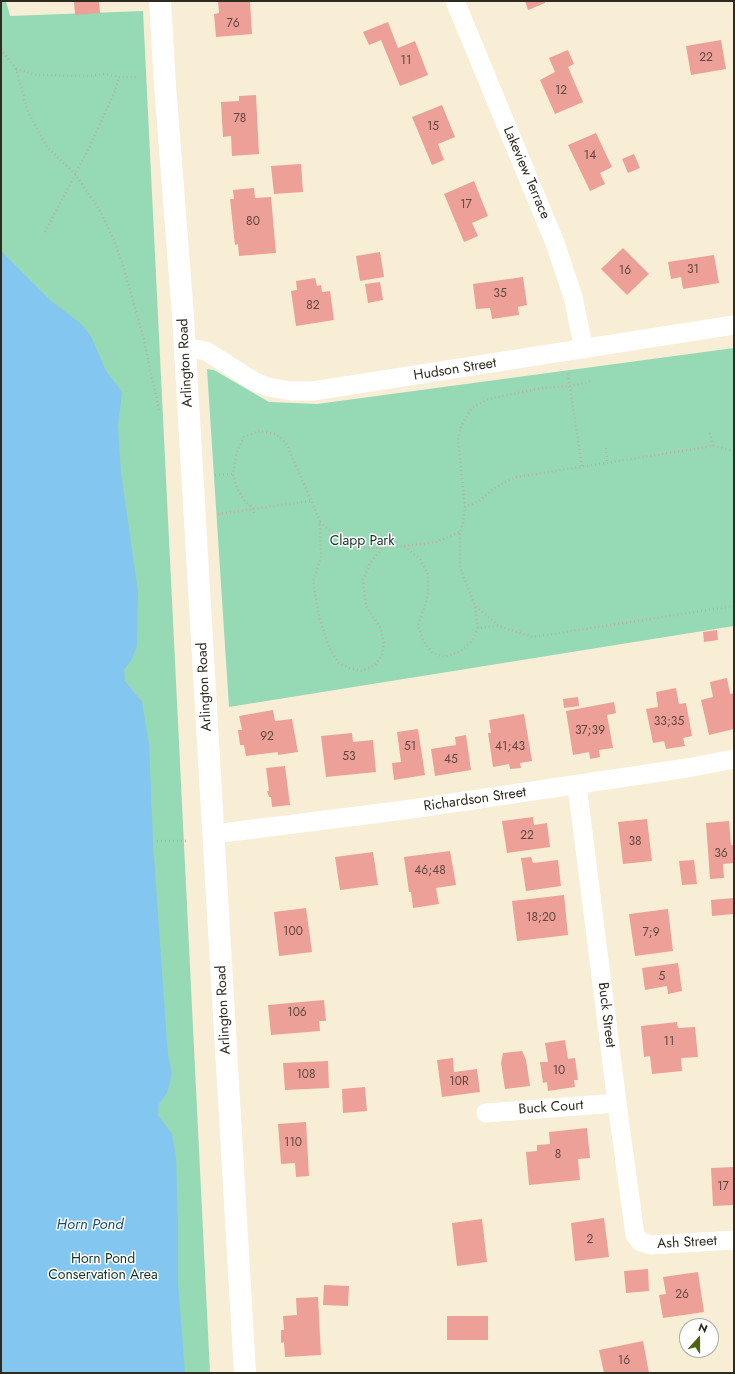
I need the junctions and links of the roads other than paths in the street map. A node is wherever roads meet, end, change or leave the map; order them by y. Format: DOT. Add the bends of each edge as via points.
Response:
graph roads {
  1 [pos="160,1"];
  2 [pos="455,1"];
  3 [pos="734,325"];
  4 [pos="185,347"];
  5 [pos="584,349"];
  6 [pos="734,760"];
  7 [pos="577,785"];
  8 [pos="214,834"];
  9 [pos="617,1103"];
  10 [pos="486,1113"];
  11 [pos="734,1240"];
  12 [pos="641,1242"];
  13 [pos="245,1373"];
  1 -- 4 [label="street, Arlington Road"];
  2 -- 5 [label="street, Lakeview Terrace" via="555,243 573,297"];
  3 -- 5 [label="street, Hudson Street"];
  4 -- 5 [label="street, Hudson Street" via="206,351 248,378 268,387 313,392"];
  4 -- 8 [label="street, Arlington Road"];
  6 -- 7 [label="street, Richardson Street"];
  7 -- 8 [label="street, Richardson Street"];
  7 -- 9 [label="street, Buck Street"];
  8 -- 13 [label="street, Arlington Road"];
  9 -- 10 [label="street, Buck Court"];
  9 -- 12 [label="street, Buck Street" via="634,1231"];
  11 -- 12 [label="street, Ash Street" via="654,1245"];
}
